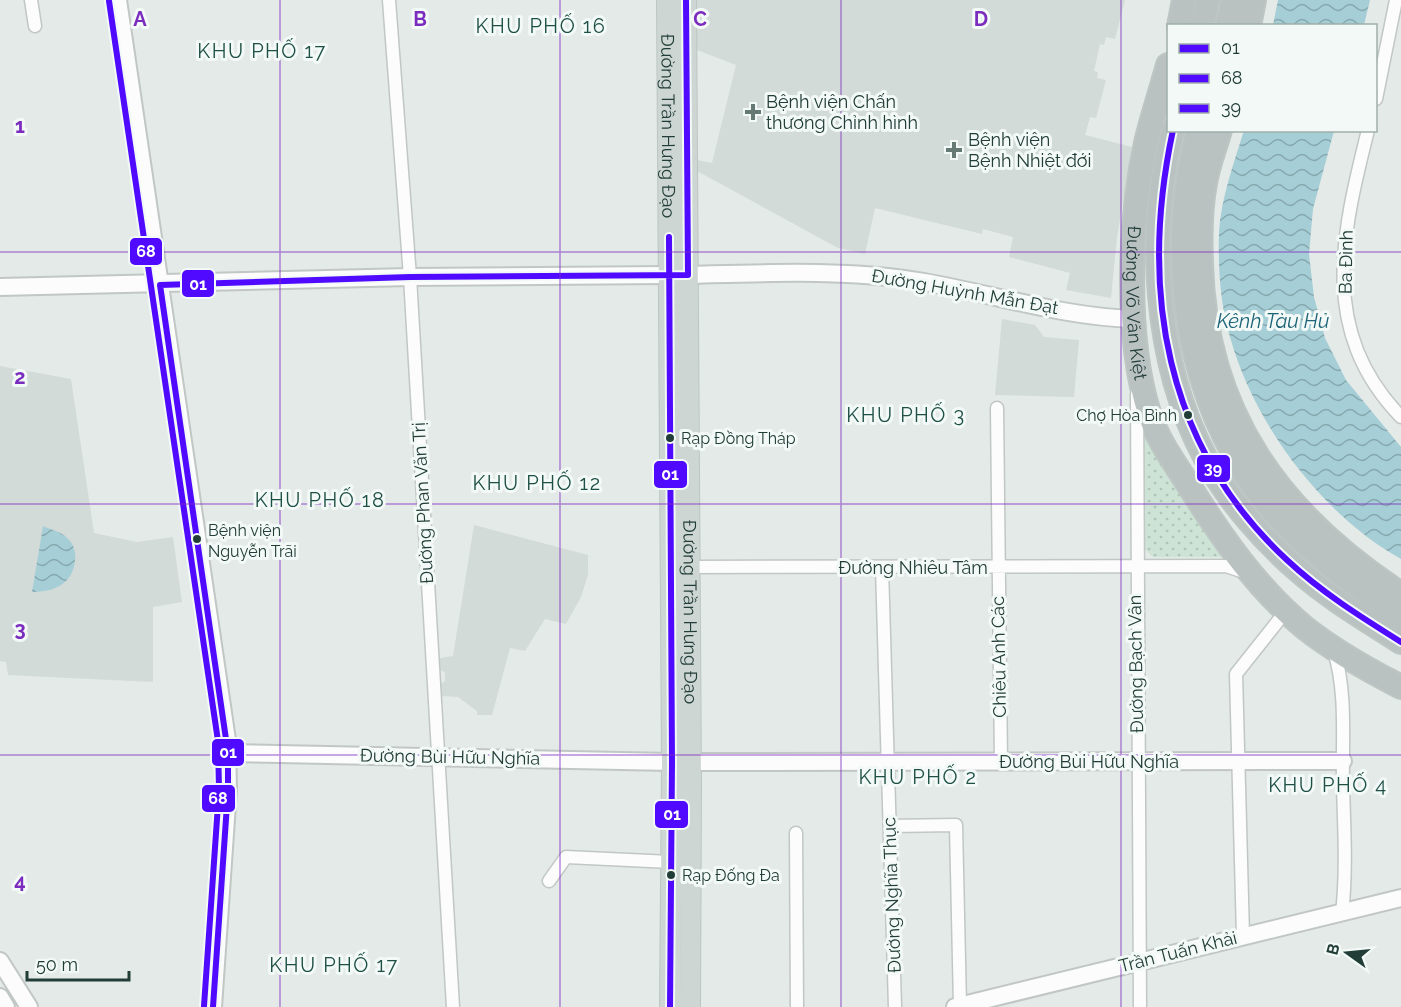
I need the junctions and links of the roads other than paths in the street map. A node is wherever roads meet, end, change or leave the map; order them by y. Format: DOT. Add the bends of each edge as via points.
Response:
graph roads {
  1 [pos="31,0"];
  2 [pos="118,0"];
  3 [pos="389,0"];
  4 [pos="667,0"];
  5 [pos="686,0"];
  6 [pos="1184,0"];
  7 [pos="1208,0"];
  8 [pos="1233,0"];
  9 [pos="1254,0"];
  10 [pos="1396,0"];
  11 [pos="1179,24"];
  12 [pos="1202,24"];
  13 [pos="1227,24"];
  14 [pos="1249,24"];
  15 [pos="35,26"];
  16 [pos="677,64"];
  17 [pos="1167,68"];
  18 [pos="1377,94"];
  19 [pos="1173,132"];
  20 [pos="1198,132"];
  21 [pos="1219,132"];
  22 [pos="1367,132"];
  23 [pos="678,275"];
  24 [pos="410,277"];
  25 [pos="159,285"];
  26 [pos="0,286"];
  27 [pos="1195,315"];
  28 [pos="1134,319"];
  29 [pos="1163,320"];
  30 [pos="1137,357"];
  31 [pos="997,408"];
  32 [pos="1401,417"];
  33 [pos="1136,566"];
  34 [pos="680,567"];
  35 [pos="882,568"];
  36 [pos="997,568"];
  37 [pos="1256,578"];
  38 [pos="1401,594"];
  39 [pos="1286,611"];
  40 [pos="1401,617"];
  41 [pos="1401,642"];
  42 [pos="1349,667"];
  43 [pos="1401,687"];
  44 [pos="228,753"];
  45 [pos="437,757"];
  46 [pos="1343,761"];
  47 [pos="682,762"];
  48 [pos="888,762"];
  49 [pos="1001,762"];
  50 [pos="1137,762"];
  51 [pos="1239,762"];
  52 [pos="890,826"];
  53 [pos="796,833"];
  54 [pos="671,862"];
  55 [pos="549,881"];
  56 [pos="1401,898"];
  57 [pos="1341,913"];
  58 [pos="1243,936"];
  59 [pos="0,961"];
  60 [pos="1139,962"];
  61 [pos="0,997"];
  62 [pos="957,1006"];
  63 [pos="6,1007"];
  64 [pos="29,1007"];
  65 [pos="213,1007"];
  66 [pos="453,1007"];
  67 [pos="670,1007"];
  68 [pos="690,1007"];
  69 [pos="797,1007"];
  70 [pos="895,1007"];
  71 [pos="1140,1007"];
  1 -- 15 [label="street"];
  2 -- 25 [label="street"];
  3 -- 24 [label="street, Đường Phan Văn Trị"];
  4 -- 16 [label="main road, Đường Trần Hưng Đạo"];
  5 -- 16 [label="main road, Đường Trần Hưng Đạo"];
  6 -- 11 [label="highway"];
  7 -- 12 [label="highway"];
  8 -- 13 [label="highway"];
  9 -- 14 [label="highway"];
  10 -- 18 [label="street"];
  16 -- 23 [label="main road, Đường Trần Hưng Đạo"];
  17 -- 28 [label="highway, Đường Võ Văn Kiệt" via="1140,173"];
  19 -- 29 [label="highway, Đường Võ Văn Kiệt" via="1157,225"];
  20 -- 27 [label="highway" via="1184,222"];
  21 -- 27 [label="highway" via="1204,183"];
  22 -- 32 [label="street, Ba Đình" via="1347,213 1342,291 1357,354"];
  23 -- 24 [label="street, Đường Huỳnh Mẫn Đạt"];
  23 -- 28 [label="street, Đường Huỳnh Mẫn Đạt" via="859,274 922,282 1101,317"];
  23 -- 34 [label="main road, Đường Trần Hưng Đạo"];
  24 -- 25 [label="street, Đường Huỳnh Mẫn Đạt"];
  24 -- 45 [label="street, Đường Phan Văn Trị"];
  25 -- 26 [label="street, Đường Huỳnh Mẫn Đạt"];
  25 -- 44 [label="street"];
  27 -- 29 [label="highway"];
  27 -- 38 [label="highway" via="1235,418 1264,467 1322,534"];
  27 -- 40 [label="highway" via="1194,352 1214,414 1248,478 1342,577"];
  28 -- 29 [label="highway"];
  28 -- 30 [label="highway, Đường Võ Văn Kiệt"];
  29 -- 41 [label="highway, Đường Võ Văn Kiệt" via="1185,412 1216,476 1256,527 1299,572"];
  30 -- 33 [label="street, Đường Bạch Vân"];
  30 -- 37 [label="highway, Đường Võ Văn Kiệt" via="1149,414 1164,447 1203,510"];
  31 -- 36 [label="street, Chiêu Anh Các"];
  33 -- 36 [label="street, Đường Nhiêu Tâm"];
  33 -- 37 [label="street, Đường Nhiêu Tâm" via="1226,567"];
  33 -- 50 [label="street, Đường Bạch Vân"];
  34 -- 35 [label="street, Đường Nhiêu Tâm"];
  34 -- 47 [label="main road, Đường Trần Hưng Đạo"];
  35 -- 36 [label="street, Đường Nhiêu Tâm"];
  35 -- 48 [label="street, Đường Nghĩa Thục"];
  36 -- 49 [label="street, Chiêu Anh Các"];
  37 -- 39 [label="highway, Đường Võ Văn Kiệt"];
  39 -- 42 [label="highway, Đường Võ Văn Kiệt" via="1333,648"];
  39 -- 51 [label="street" via="1236,674"];
  42 -- 43 [label="highway, Đường Võ Văn Kiệt"];
  42 -- 46 [label="street"];
  44 -- 45 [label="street, Đường Bùi Hữu Nghĩa"];
  44 -- 65 [label="street"];
  45 -- 47 [label="street, Đường Bùi Hữu Nghĩa"];
  45 -- 66 [label="street, Đường Phan Văn Trị"];
  46 -- 51 [label="street, Đường Bùi Hữu Nghĩa"];
  46 -- 57 [label="street" via="1345,851"];
  47 -- 48 [label="street, Đường Bùi Hữu Nghĩa"];
  47 -- 54 [label="main road, Đường Trần Hưng Đạo"];
  47 -- 68 [label="main road, Đường Trần Hưng Đạo"];
  48 -- 49 [label="street, Đường Bùi Hữu Nghĩa"];
  48 -- 52 [label="street, Đường Nghĩa Thục"];
  49 -- 50 [label="street, Đường Bùi Hữu Nghĩa"];
  50 -- 51 [label="street, Đường Bùi Hữu Nghĩa"];
  50 -- 60 [label="street, Đường Bạch Vân"];
  51 -- 58 [label="street"];
  52 -- 62 [label="street" via="956,825"];
  52 -- 70 [label="street, Đường Nghĩa Thục"];
  53 -- 69 [label="street"];
  54 -- 55 [label="street" via="566,857"];
  54 -- 67 [label="main road, Đường Trần Hưng Đạo"];
  56 -- 57 [label="street, Trần Tuấn Khải"];
  57 -- 58 [label="street, Trần Tuấn Khải"];
  58 -- 60 [label="street, Trần Tuấn Khải"];
  59 -- 64 [label="street"];
  60 -- 62 [label="street, Trần Tuấn Khải"];
  60 -- 71 [label="street, Đường Bạch Vân"];
  61 -- 63 [label="street"];
}
